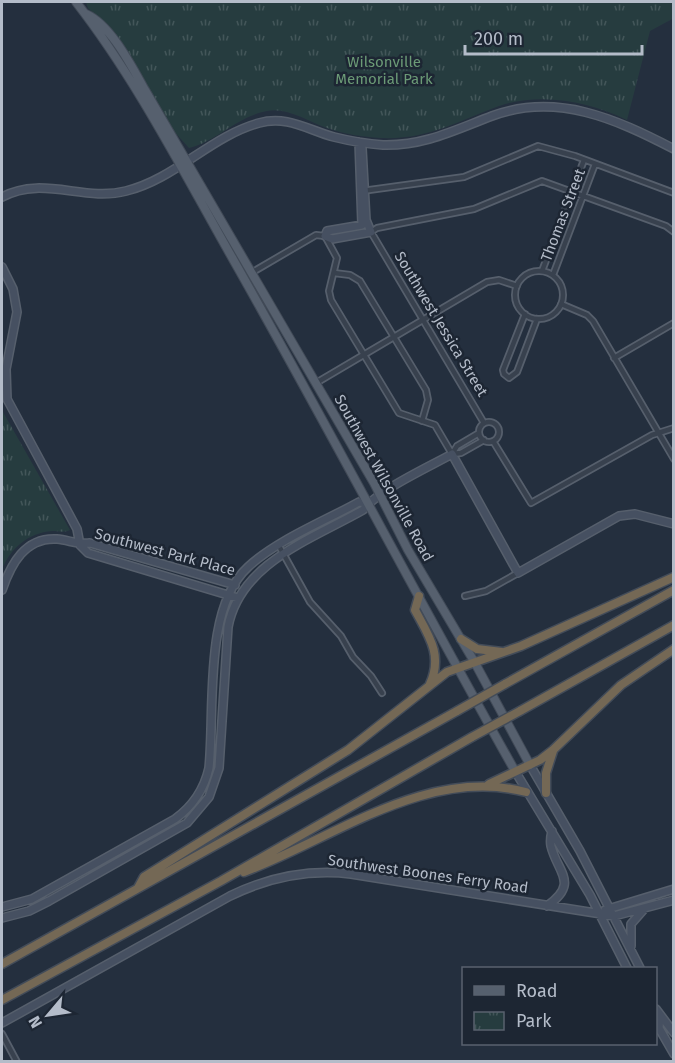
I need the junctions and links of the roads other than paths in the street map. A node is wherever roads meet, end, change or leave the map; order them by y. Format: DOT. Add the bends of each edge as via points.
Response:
graph roads {
  1 [pos="78,2"];
  2 [pos="359,142"];
  3 [pos="674,149"];
  4 [pos="584,160"];
  5 [pos="183,163"];
  6 [pos="595,164"];
  7 [pos="362,191"];
  8 [pos="572,191"];
  9 [pos="674,193"];
  10 [pos="583,195"];
  11 [pos="2,197"];
  12 [pos="370,230"];
  13 [pos="674,232"];
  14 [pos="325,236"];
  15 [pos="2,267"];
  16 [pos="542,271"];
  17 [pos="252,273"];
  18 [pos="334,273"];
  19 [pos="553,275"];
  20 [pos="243,278"];
  21 [pos="517,286"];
  22 [pos="561,304"];
  23 [pos="525,314"];
  24 [pos="423,319"];
  25 [pos="537,319"];
  26 [pos="674,323"];
  27 [pos="393,337"];
  28 [pos="364,354"];
  29 [pos="614,358"];
  30 [pos="316,383"];
  31 [pos="422,421"];
  32 [pos="484,423"];
  33 [pos="674,428"];
  34 [pos="479,433"];
  35 [pos="659,434"];
  36 [pos="484,440"];
  37 [pos="493,441"];
  38 [pos="452,454"];
  39 [pos="674,459"];
  40 [pos="380,496"];
  41 [pos="368,503"];
  42 [pos="674,524"];
  43 [pos="80,545"];
  44 [pos="279,546"];
  45 [pos="284,555"];
  46 [pos="518,573"];
  47 [pos="674,577"];
  48 [pos="233,585"];
  49 [pos="243,588"];
  50 [pos="2,590"];
  51 [pos="674,590"];
  52 [pos="228,594"];
  53 [pos="419,596"];
  54 [pos="465,596"];
  55 [pos="237,598"];
  56 [pos="674,625"];
  57 [pos="460,639"];
  58 [pos="674,649"];
  59 [pos="506,652"];
  60 [pos="475,663"];
  61 [pos="457,669"];
  62 [pos="429,687"];
  63 [pos="382,693"];
  64 [pos="553,750"];
  65 [pos="530,765"];
  66 [pos="515,771"];
  67 [pos="488,784"];
  68 [pos="526,792"];
  69 [pos="546,793"];
  70 [pos="552,831"];
  71 [pos="221,881"];
  72 [pos="138,888"];
  73 [pos="674,889"];
  74 [pos="674,900"];
  75 [pos="547,906"];
  76 [pos="2,907"];
  77 [pos="609,907"];
  78 [pos="645,908"];
  79 [pos="598,914"];
  80 [pos="614,916"];
  81 [pos="2,918"];
  82 [pos="631,951"];
  83 [pos="2,964"];
  84 [pos="626,967"];
  85 [pos="631,967"];
  86 [pos="639,967"];
  87 [pos="2,1000"];
  88 [pos="657,1011"];
  89 [pos="660,1017"];
  90 [pos="2,1023"];
  91 [pos="674,1033"];
  92 [pos="2,1034"];
  93 [pos="674,1054"];
  94 [pos="17,1062"];
  1 -- 5 [label="main road, Southwest Wilsonville Road" via="88,22 126,70"];
  2 -- 3 [label="street" via="419,142 452,134 503,112 552,106 606,117"];
  2 -- 5 [label="street" via="292,122 267,121 243,129"];
  2 -- 7 [label="street, Southwest Jessica Street"];
  4 -- 6 [label="street"];
  4 -- 7 [label="street" via="538,146 461,178"];
  4 -- 8 [label="street, Thomas Street"];
  5 -- 11 [label="street" via="149,183 120,192 85,194 36,186"];
  5 -- 17 [label="main road, Southwest Wilsonville Road"];
  5 -- 20 [label="main road, Southwest Wilsonville Road"];
  6 -- 9 [label="street"];
  6 -- 10 [label="street, Thomas Street"];
  7 -- 12 [label="street, Southwest Jessica Street"];
  8 -- 10 [label="street"];
  8 -- 12 [label="street" via="539,181 474,209"];
  8 -- 16 [label="street, Thomas Street"];
  10 -- 13 [label="street"];
  10 -- 19 [label="street, Thomas Street"];
  12 -- 14 [label="street" via="332,239"];
  12 -- 24 [label="street, Southwest Jessica Street"];
  14 -- 17 [label="street" via="316,235"];
  14 -- 18 [label="street" via="335,252"];
  15 -- 43 [label="street" via="18,312 6,369 7,399 77,529"];
  16 -- 19 [label="street"];
  16 -- 21 [label="street" via="526,275"];
  17 -- 20 [label="street"];
  17 -- 30 [label="main road, Southwest Wilsonville Road"];
  18 -- 27 [label="street" via="357,278"];
  18 -- 28 [label="street" via="329,296"];
  19 -- 22 [label="street" via="562,289"];
  20 -- 41 [label="main road, Southwest Wilsonville Road"];
  21 -- 23 [label="street" via="517,304"];
  21 -- 24 [label="street" via="499,280 487,282"];
  22 -- 25 [label="street" via="552,315"];
  22 -- 29 [label="street" via="593,321"];
  23 -- 25 [label="street"];
  23 -- 25 [label="street" via="503,370 509,378 517,372"];
  24 -- 27 [label="street"];
  24 -- 32 [label="street, Southwest Jessica Street"];
  26 -- 29 [label="street"];
  27 -- 28 [label="street"];
  27 -- 31 [label="street" via="427,395"];
  28 -- 30 [label="street"];
  28 -- 31 [label="street" via="399,413"];
  29 -- 35 [label="street"];
  30 -- 40 [label="main road, Southwest Wilsonville Road"];
  31 -- 38 [label="street" via="435,425"];
  32 -- 34 [label="street"];
  32 -- 37 [label="street, Southwest Jessica Street" via="498,428"];
  33 -- 35 [label="street"];
  34 -- 36 [label="street"];
  34 -- 38 [label="street" via="457,446"];
  35 -- 37 [label="street, Southwest Jessica Street" via="531,503"];
  35 -- 39 [label="street"];
  36 -- 37 [label="street"];
  36 -- 38 [label="street"];
  38 -- 40 [label="street"];
  38 -- 46 [label="street"];
  40 -- 41 [label="street"];
  40 -- 57 [label="main road, Southwest Wilsonville Road"];
  41 -- 44 [label="street" via="359,502"];
  41 -- 45 [label="street" via="363,510"];
  41 -- 53 [label="main road, Southwest Wilsonville Road"];
  42 -- 46 [label="street" via="635,514 619,516"];
  43 -- 48 [label="street, Southwest Park Place" via="90,543"];
  43 -- 50 [label="street, Southwest Park Place" via="57,539 33,544 15,560"];
  43 -- 52 [label="street, Southwest Park Place" via="88,553"];
  44 -- 45 [label="street"];
  44 -- 48 [label="street" via="248,567"];
  45 -- 49 [label="street" via="263,568"];
  45 -- 63 [label="street" via="310,602 341,636"];
  46 -- 54 [label="street" via="486,591"];
  47 -- 59 [label="highway"];
  48 -- 49 [label="street, Southwest Park Place"];
  48 -- 52 [label="street"];
  49 -- 55 [label="street"];
  51 -- 72 [label="highway, bridge"];
  52 -- 55 [label="street, Southwest Park Place"];
  52 -- 76 [label="street" via="217,631 209,768 196,798 181,814 150,834 32,899"];
  53 -- 61 [label="main road, Southwest Wilsonville Road"];
  53 -- 62 [label="highway" via="415,610 437,655"];
  55 -- 81 [label="street" via="228,627 219,768 213,790 201,809 175,831 49,901"];
  56 -- 71 [label="highway, bridge"];
  57 -- 59 [label="highway" via="478,649"];
  57 -- 60 [label="main road, Southwest Wilsonville Road"];
  58 -- 64 [label="highway" via="626,681"];
  59 -- 60 [label="highway"];
  60 -- 61 [label="highway"];
  60 -- 65 [label="main road, Southwest Wilsonville Road"];
  61 -- 62 [label="highway"];
  61 -- 66 [label="main road, Southwest Wilsonville Road"];
  62 -- 72 [label="highway" via="348,750 144,877"];
  64 -- 65 [label="highway"];
  64 -- 69 [label="highway" via="546,773"];
  65 -- 66 [label="highway"];
  65 -- 69 [label="street, Southwest Wilsonville Road"];
  66 -- 67 [label="highway"];
  66 -- 68 [label="street, Southwest Wilsonville Road"];
  67 -- 68 [label="highway"];
  67 -- 71 [label="highway" via="384,809"];
  68 -- 70 [label="street, Southwest Wilsonville Road"];
  69 -- 77 [label="street, Southwest Wilsonville Road"];
  70 -- 75 [label="street" via="551,846 565,878 562,889"];
  70 -- 79 [label="street, Southwest Wilsonville Road"];
  71 -- 87 [label="highway"];
  72 -- 83 [label="highway"];
  73 -- 77 [label="street"];
  74 -- 78 [label="street, Southwest Boones Ferry Road"];
  75 -- 79 [label="street, Southwest Boones Ferry Road"];
  75 -- 90 [label="street, Southwest Boones Ferry Road" via="345,873 278,878 230,896"];
  77 -- 79 [label="street"];
  77 -- 80 [label="street, Southwest Wilsonville Road"];
  78 -- 80 [label="street, Southwest Boones Ferry Road"];
  78 -- 82 [label="street" via="631,924"];
  79 -- 80 [label="street, Southwest Boones Ferry Road"];
  79 -- 84 [label="street, Southwest Wilsonville Road"];
  79 -- 85 [label="street"];
  80 -- 82 [label="street, Southwest Wilsonville Road"];
  82 -- 86 [label="street, Southwest Wilsonville Road"];
  88 -- 89 [label="street"];
  89 -- 91 [label="street"];
  89 -- 93 [label="street" via="659,1029"];
  92 -- 94 [label="street"];
}
